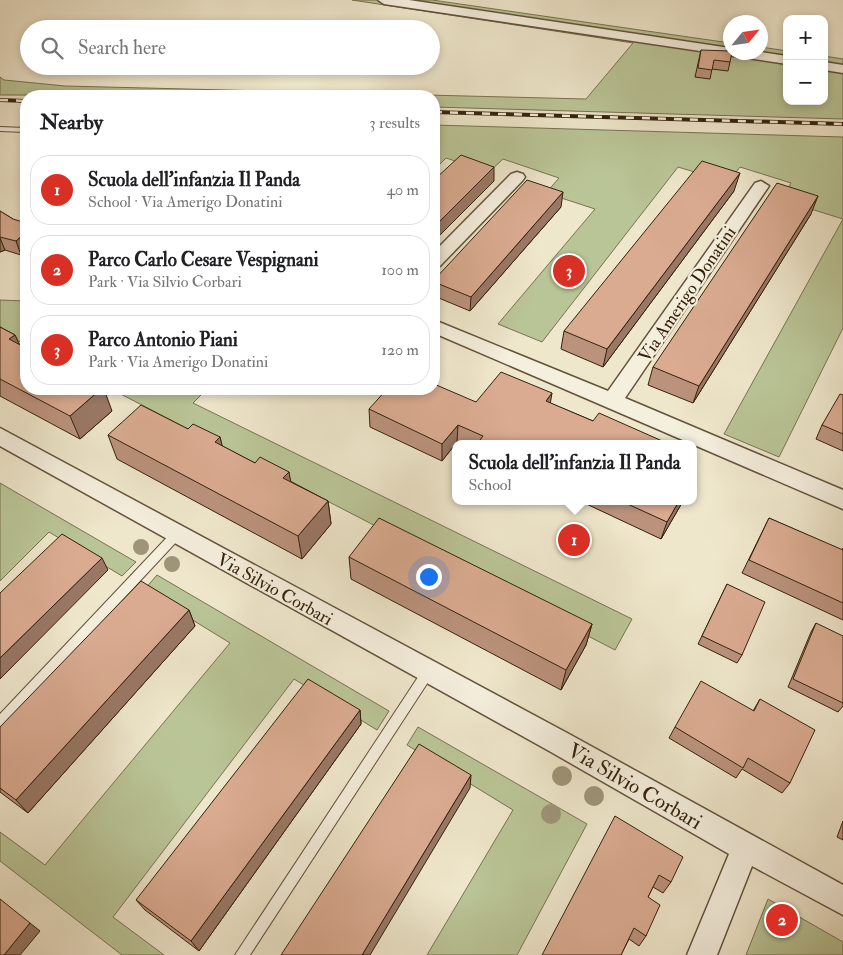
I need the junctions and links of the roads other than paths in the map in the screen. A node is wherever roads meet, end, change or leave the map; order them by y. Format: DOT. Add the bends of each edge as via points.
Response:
graph roads {
  1 [pos="384,0"];
  2 [pos="723,51"];
  3 [pos="768,57"];
  4 [pos="783,59"];
  5 [pos="828,67"];
  6 [pos="843,69"];
  7 [pos="0,130"];
  8 [pos="20,130"];
  9 [pos="518,177"];
  10 [pos="761,186"];
  11 [pos="440,256"];
  12 [pos="440,329"];
  13 [pos="612,401"];
  14 [pos="0,436"];
  15 [pos="843,500"];
  16 [pos="176,535"];
  17 [pos="428,672"];
  18 [pos="0,723"];
  19 [pos="745,848"];
  20 [pos="843,901"];
  21 [pos="242,955"];
  22 [pos="702,955"];
  1 -- 2 [label="street"];
  3 -- 4 [label="street"];
  5 -- 6 [label="street"];
  7 -- 8 [label="lane"];
  9 -- 11 [label="street"];
  10 -- 13 [label="street, Via Amerigo Donatini"];
  12 -- 13 [label="street"];
  13 -- 15 [label="street"];
  14 -- 16 [label="street, Via Silvio Corbari"];
  16 -- 17 [label="street, Via Silvio Corbari"];
  16 -- 18 [label="lane"];
  17 -- 19 [label="street, Via Silvio Corbari"];
  17 -- 21 [label="lane"];
  19 -- 20 [label="street, Via Silvio Corbari"];
  19 -- 22 [label="street"];
}
